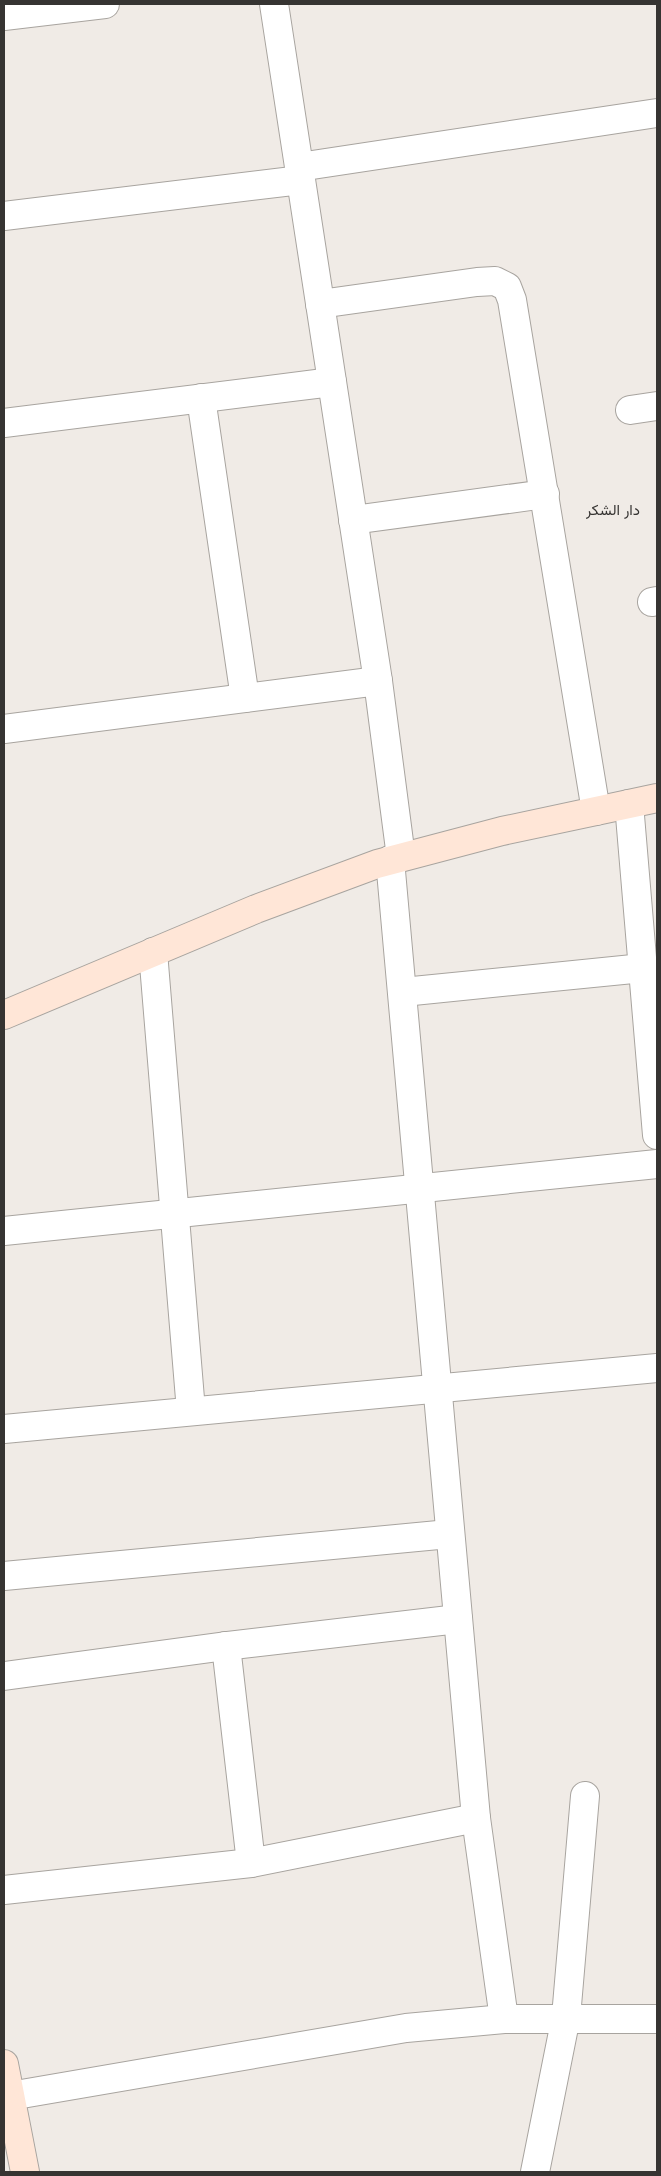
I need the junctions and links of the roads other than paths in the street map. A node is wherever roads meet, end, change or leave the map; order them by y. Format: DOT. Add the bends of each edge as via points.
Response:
graph roads {
  1 [pos="105,4"];
  2 [pos="274,4"];
  3 [pos="4,16"];
  4 [pos="657,112"];
  5 [pos="300,173"];
  6 [pos="4,216"];
  7 [pos="320,304"];
  8 [pos="332,382"];
  9 [pos="201,398"];
  10 [pos="657,406"];
  11 [pos="630,410"];
  12 [pos="4,423"];
  13 [pos="545,494"];
  14 [pos="353,520"];
  15 [pos="378,681"];
  16 [pos="245,698"];
  17 [pos="4,729"];
  18 [pos="657,798"];
  19 [pos="629,804"];
  20 [pos="596,811"];
  21 [pos="396,859"];
  22 [pos="153,952"];
  23 [pos="643,968"];
  24 [pos="403,992"];
  25 [pos="4,1015"];
  26 [pos="657,1135"];
  27 [pos="657,1164"];
  28 [pos="420,1189"];
  29 [pos="174,1214"];
  30 [pos="4,1231"];
  31 [pos="657,1368"];
  32 [pos="439,1388"];
  33 [pos="191,1411"];
  34 [pos="4,1428"];
  35 [pos="449,1534"];
  36 [pos="4,1576"];
  37 [pos="458,1619"];
  38 [pos="226,1646"];
  39 [pos="4,1676"];
  40 [pos="586,1796"];
  41 [pos="476,1818"];
  42 [pos="251,1863"];
  43 [pos="4,1890"];
  44 [pos="566,2018"];
  45 [pos="504,2019"];
  46 [pos="657,2019"];
  47 [pos="4,2064"];
  48 [pos="10,2096"];
  49 [pos="25,2172"];
  50 [pos="535,2172"];
  1 -- 3 [label="street"];
  2 -- 5 [label="street"];
  4 -- 5 [label="street"];
  5 -- 6 [label="street"];
  5 -- 7 [label="street"];
  7 -- 8 [label="street"];
  7 -- 13 [label="street" via="477,282 494,281 507,287 512,300"];
  8 -- 9 [label="street"];
  8 -- 14 [label="street"];
  9 -- 12 [label="street"];
  9 -- 16 [label="street"];
  10 -- 11 [label="street"];
  13 -- 14 [label="street"];
  13 -- 20 [label="street"];
  14 -- 15 [label="street"];
  15 -- 16 [label="street"];
  15 -- 21 [label="street"];
  16 -- 17 [label="street"];
  18 -- 19 [label="street"];
  19 -- 20 [label="street"];
  19 -- 23 [label="street"];
  20 -- 21 [label="street"];
  21 -- 22 [label="street"];
  21 -- 24 [label="street"];
  22 -- 25 [label="street"];
  22 -- 29 [label="street"];
  23 -- 24 [label="street"];
  23 -- 26 [label="street"];
  24 -- 28 [label="street"];
  27 -- 28 [label="street"];
  28 -- 29 [label="street"];
  28 -- 32 [label="street"];
  29 -- 30 [label="street"];
  29 -- 33 [label="street"];
  31 -- 32 [label="street"];
  32 -- 33 [label="street"];
  32 -- 35 [label="street"];
  33 -- 34 [label="street"];
  35 -- 36 [label="street"];
  35 -- 37 [label="street"];
  37 -- 38 [label="street"];
  37 -- 41 [label="street"];
  38 -- 39 [label="street"];
  38 -- 42 [label="street"];
  40 -- 44 [label="street"];
  41 -- 42 [label="street"];
  41 -- 45 [label="street"];
  42 -- 43 [label="street"];
  44 -- 45 [label="street"];
  44 -- 46 [label="street"];
  44 -- 50 [label="street"];
  45 -- 48 [label="street" via="340,2038"];
  47 -- 48 [label="street"];
  48 -- 49 [label="street"];
}
